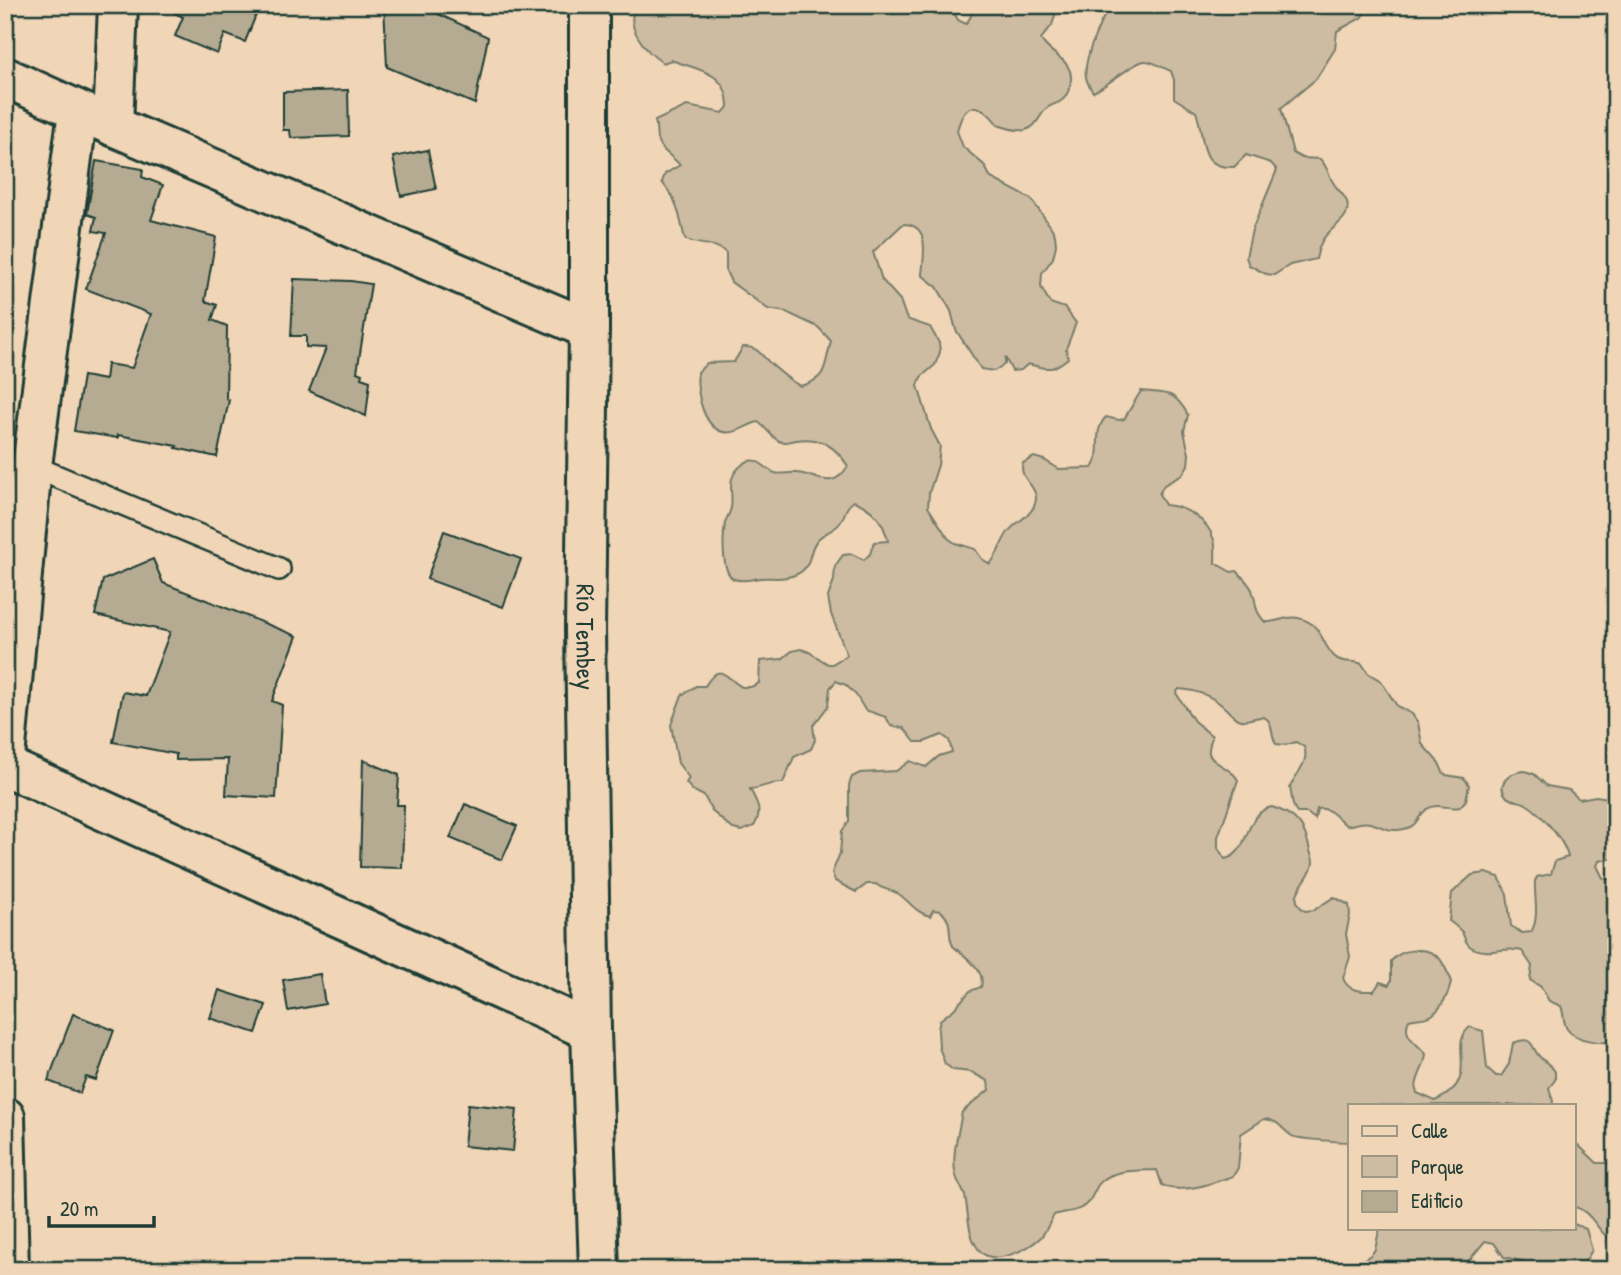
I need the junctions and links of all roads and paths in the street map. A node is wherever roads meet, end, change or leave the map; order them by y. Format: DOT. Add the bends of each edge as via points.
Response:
graph roads {
  1 [pos="118,5"];
  2 [pos="589,5"];
  3 [pos="5,77"];
  4 [pos="78,111"];
  5 [pos="113,126"];
  6 [pos="589,329"];
  7 [pos="32,466"];
  8 [pos="279,569"];
  9 [pos="5,758"];
  10 [pos="5,766"];
  11 [pos="591,1031"];
  12 [pos="5,1117"];
  13 [pos="9,1270"];
  14 [pos="599,1270"];
  1 -- 5 [label="street"];
  2 -- 6 [label="street, Río Tembey"];
  3 -- 4 [label="street"];
  4 -- 5 [label="street"];
  4 -- 7 [label="street"];
  5 -- 6 [label="street"];
  6 -- 11 [label="street, Río Tembey" via="585,631"];
  7 -- 8 [label="lane"];
  7 -- 9 [label="street"];
  10 -- 11 [label="street"];
  11 -- 14 [label="street, Río Tembey"];
  12 -- 13 [label="street"];
}
